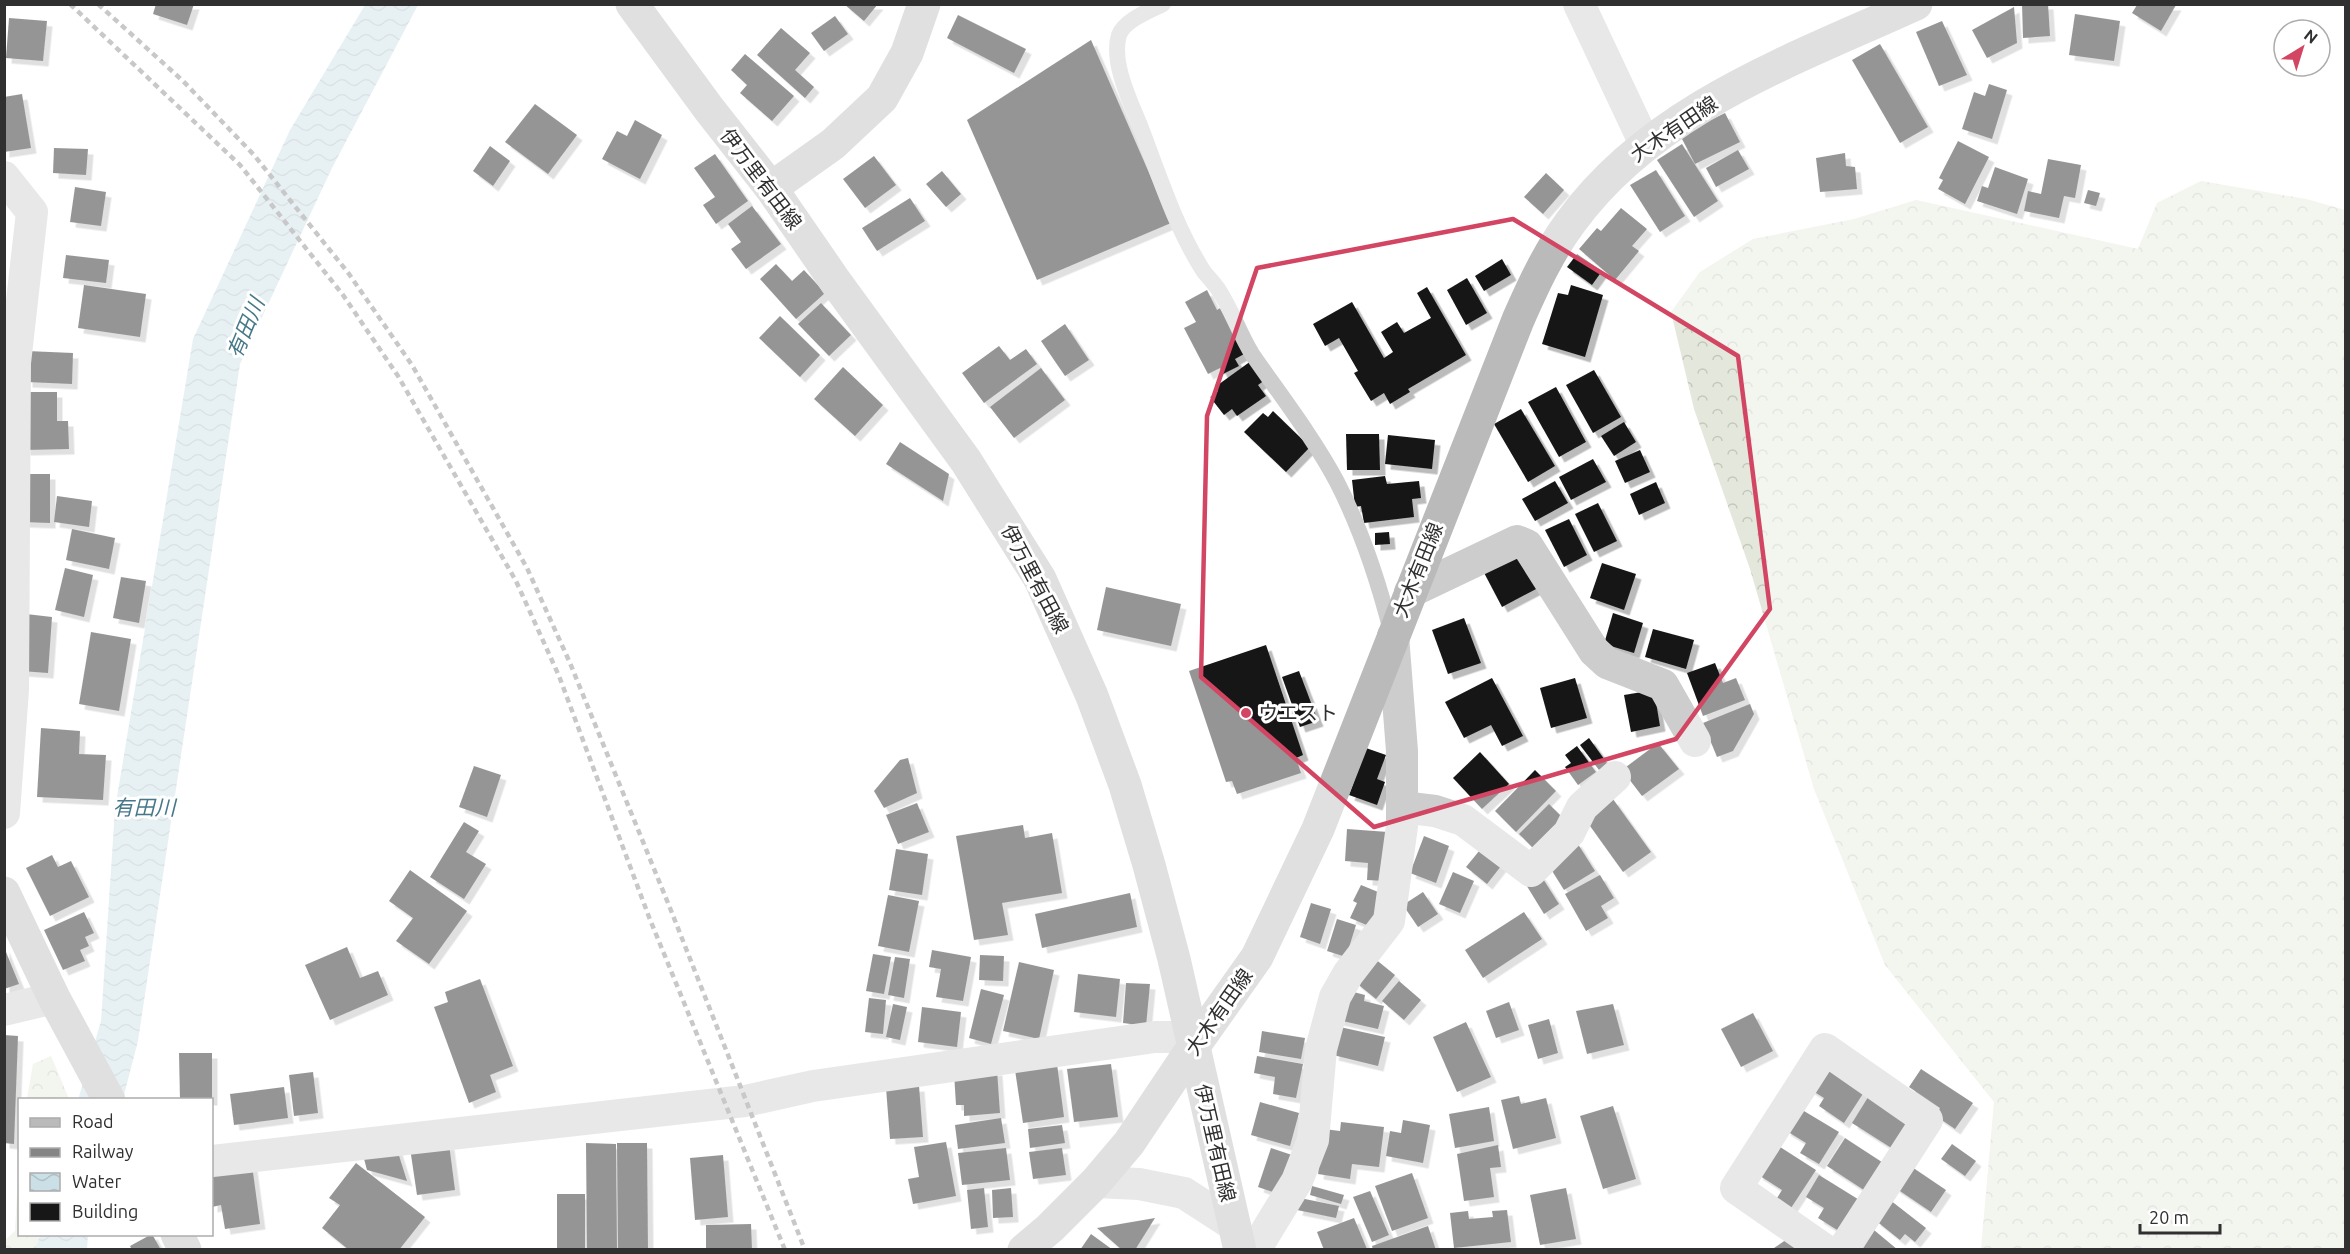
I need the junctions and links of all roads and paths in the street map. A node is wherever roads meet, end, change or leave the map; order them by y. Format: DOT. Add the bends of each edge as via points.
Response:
graph roads {
  1 [pos="632,4"];
  2 [pos="924,4"];
  3 [pos="1163,4"];
  4 [pos="1579,4"];
  5 [pos="1916,4"];
  6 [pos="1645,144"];
  7 [pos="4,177"];
  8 [pos="771,188"];
  9 [pos="1410,592"];
  10 [pos="1393,636"];
  11 [pos="1695,741"];
  12 [pos="1615,777"];
  13 [pos="1402,807"];
  14 [pos="4,813"];
  15 [pos="4,893"];
  16 [pos="54,998"];
  17 [pos="4,1010"];
  18 [pos="1194,1046"];
  19 [pos="108,1098"];
  20 [pos="213,1161"];
  21 [pos="1096,1182"];
  22 [pos="178,1236"];
  23 [pos="1243,1242"];
  24 [pos="185,1250"];
  25 [pos="1024,1250"];
  26 [pos="1826,1250"];
  27 [pos="1843,1250"];
  1 -- 8 [label="main road, 伊万里有田線"];
  2 -- 8 [label="main road" via="907,53 882,98 833,144"];
  3 -- 10 [label="lane" via="1142,15 1119,35 1124,84 1192,249 1252,353 1336,481 1380,587"];
  4 -- 6 [label="street"];
  5 -- 6 [label="main road, 大木有田線" via="1741,85"];
  6 -- 9 [label="main road, 大木有田線" via="1577,214 1539,272"];
  7 -- 14 [label="street" via="32,212 15,363 13,690"];
  8 -- 18 [label="main road, 伊万里有田線" via="966,461 1040,579 1092,696 1125,785 1172,949"];
  9 -- 10 [label="main road, 大木有田線"];
  9 -- 11 [label="street" via="1516,542 1527,545 1594,651 1607,663 1664,685"];
  10 -- 13 [label="street"];
  10 -- 18 [label="main road, 大木有田線" via="1282,909 1257,957"];
  12 -- 13 [label="street" via="1582,807 1569,833 1531,871 1463,820"];
  13 -- 23 [label="street" via="1389,921 1348,974 1335,998 1321,1049 1314,1140 1297,1181"];
  15 -- 16 [label="main road"];
  16 -- 17 [label="street"];
  16 -- 19 [label="main road"];
  18 -- 20 [label="street" via="1172,1037 1155,1037 813,1086 745,1101"];
  18 -- 21 [label="main road, 大木有田線" via="1129,1143"];
  18 -- 23 [label="main road, 伊万里有田線"];
  21 -- 23 [label="street" via="1139,1184 1184,1193"];
  21 -- 25 [label="main road, 大木有田線"];
  22 -- 24 [label="main road"];
  26 -- 27 [label="street" via="1736,1188 1825,1049 1927,1120"];
}
